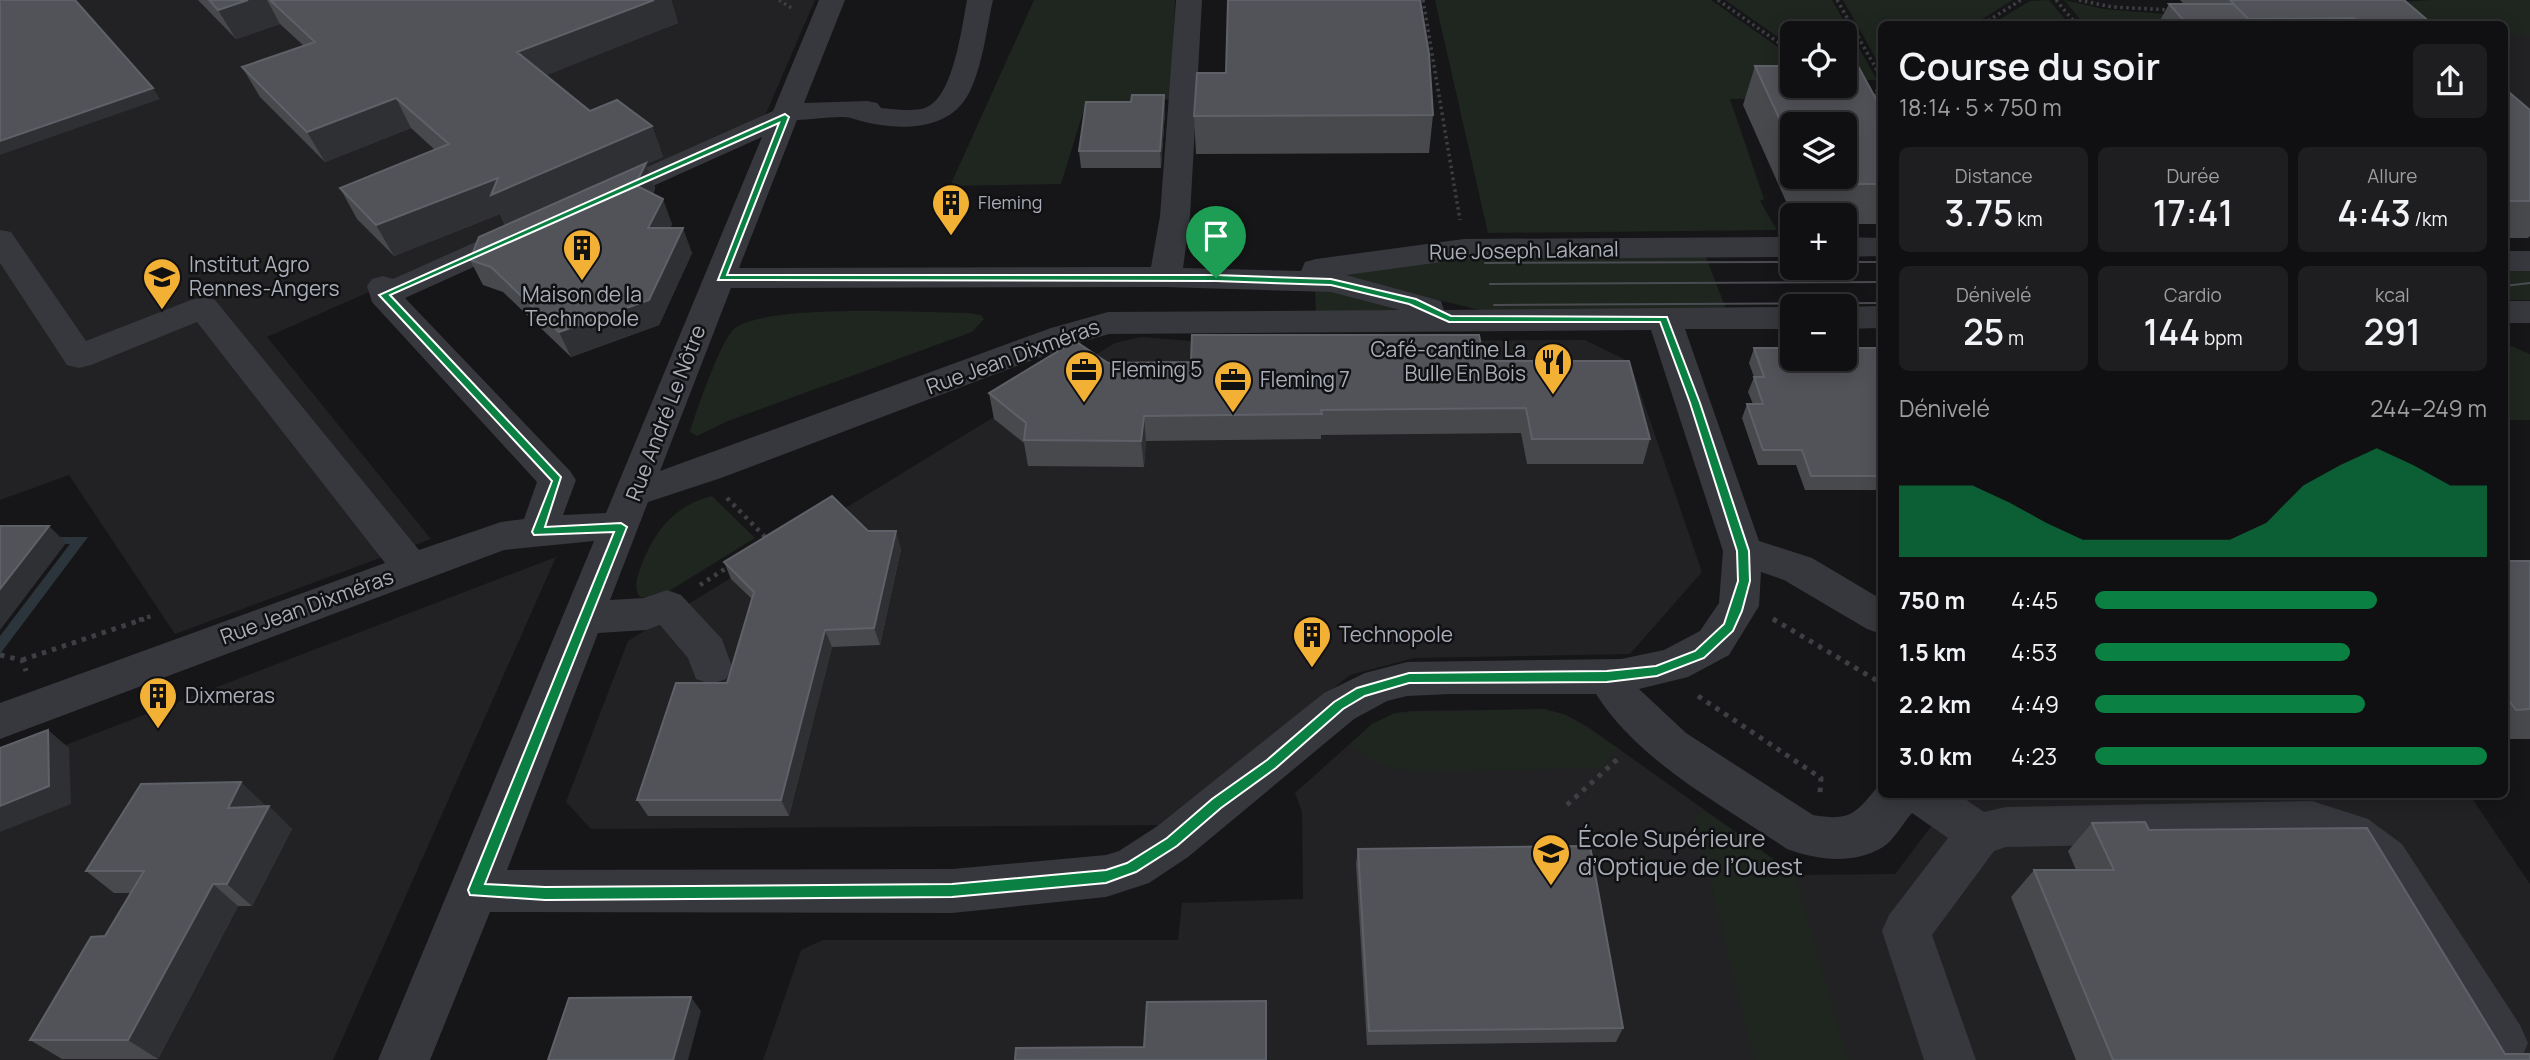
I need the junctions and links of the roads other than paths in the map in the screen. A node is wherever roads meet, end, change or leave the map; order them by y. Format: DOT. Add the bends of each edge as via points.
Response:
graph roads {
  1 [pos="832,0"];
  2 [pos="980,0"];
  3 [pos="1189,0"];
  4 [pos="786,114"];
  5 [pos="0,239"];
  6 [pos="1780,247"];
  7 [pos="1857,247"];
  8 [pos="1878,247"];
  9 [pos="2508,261"];
  10 [pos="2530,261"];
  11 [pos="1165,277"];
  12 [pos="721,278"];
  13 [pos="1216,278"];
  14 [pos="2508,312"];
  15 [pos="2530,312"];
  16 [pos="1857,317"];
  17 [pos="1878,317"];
  18 [pos="1780,318"];
  19 [pos="1449,319"];
  20 [pos="1664,319"];
  21 [pos="629,510"];
  22 [pos="538,532"];
  23 [pos="1743,551"];
  24 [pos="411,568"];
  25 [pos="1878,616"];
  26 [pos="583,618"];
  27 [pos="711,667"];
  28 [pos="1607,677"];
  29 [pos="0,721"];
  30 [pos="1897,798"];
  31 [pos="1926,798"];
  32 [pos="1979,834"];
  33 [pos="475,890"];
  34 [pos="2502,1043"];
  35 [pos="404,1060"];
  36 [pos="1950,1060"];
  1 -- 4 [label="street, Rue André Le Nôtre"];
  2 -- 4 [label="street" via="961,81 948,106 934,115"];
  3 -- 11 [label="street" via="1175,216"];
  4 -- 12 [label="street, Rue André Le Nôtre"];
  4 -- 22 [label="street" via="562,216 384,290 557,480"];
  5 -- 24 [label="street" via="79,357 203,307"];
  6 -- 13 [label="street, Rue Joseph Lakanal" via="1464,249 1333,268"];
  7 -- 8 [label="street"];
  9 -- 10 [label="street"];
  11 -- 12 [label="street, Rue Joseph Lakanal"];
  11 -- 13 [label="street, Rue Joseph Lakanal"];
  12 -- 21 [label="street, Rue André Le Nôtre"];
  13 -- 19 [label="street, Rue Joseph Lakanal" via="1331,282 1413,302"];
  14 -- 15 [label="street"];
  16 -- 17 [label="street"];
  18 -- 20 [label="street, Rue Joseph Lakanal"];
  19 -- 20 [label="street, Rue Joseph Lakanal"];
  19 -- 21 [label="street, Rue Jean Dixméras" via="1108,323 708,469"];
  20 -- 23 [label="street"];
  21 -- 22 [label="street, Rue Jean Dixméras"];
  21 -- 26 [label="street, Rue André Le Nôtre"];
  22 -- 24 [label="street, Rue Jean Dixméras" via="501,536"];
  23 -- 25 [label="street" via="1798,569"];
  23 -- 28 [label="street" via="1744,581 1736,611 1716,642 1679,664"];
  24 -- 29 [label="street, Rue Jean Dixméras"];
  26 -- 27 [label="street" via="646,614 667,606 707,651"];
  26 -- 33 [label="street, Rue André Le Nôtre"];
  28 -- 30 [label="street" via="1624,702 1670,746 1803,834 1836,840 1868,832"];
  28 -- 33 [label="street" via="1409,678 1362,692 1172,842 1132,868 1106,876 952,891"];
  31 -- 32 [label="street"];
  32 -- 34 [label="street" via="2006,827 2312,821 2331,825 2371,846 2396,872"];
  32 -- 36 [label="street" via="1906,931"];
  33 -- 35 [label="street, Rue André Le Nôtre"];
}
